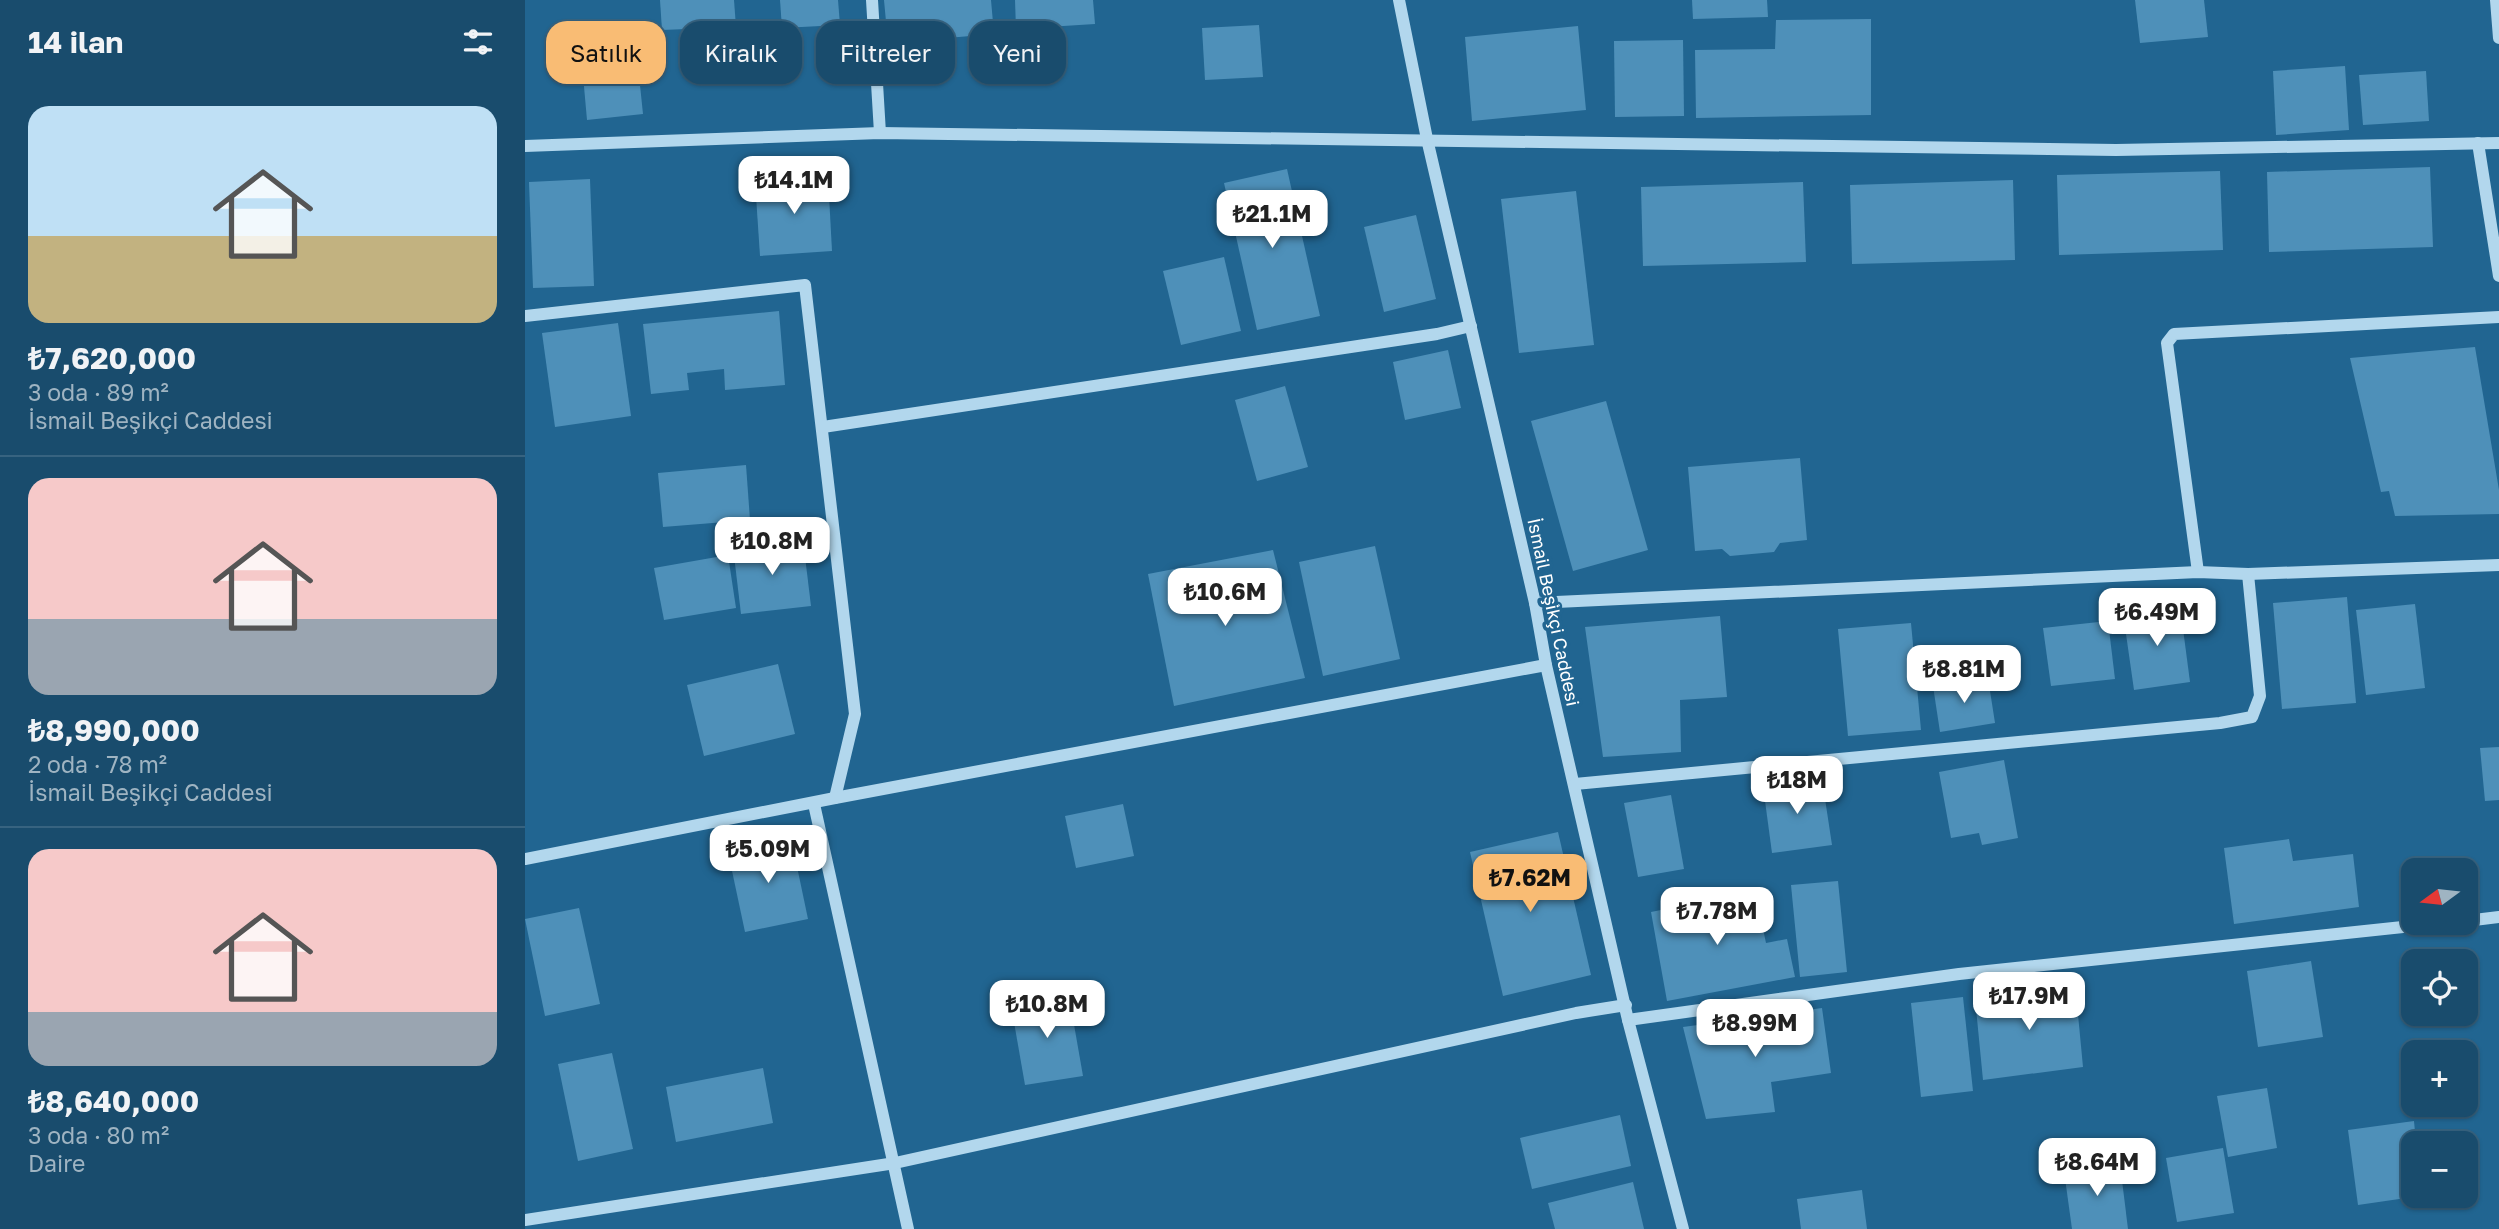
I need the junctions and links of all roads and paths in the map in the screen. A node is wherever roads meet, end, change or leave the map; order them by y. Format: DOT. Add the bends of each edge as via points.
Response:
graph roads {
  1 [pos="872,0"];
  2 [pos="1399,0"];
  3 [pos="2496,0"];
  4 [pos="2499,38"];
  5 [pos="880,133"];
  6 [pos="1427,139"];
  7 [pos="2478,143"];
  8 [pos="2499,143"];
  9 [pos="525,146"];
  10 [pos="2499,276"];
  11 [pos="525,316"];
  12 [pos="2499,317"];
  13 [pos="1471,326"];
  14 [pos="823,427"];
  15 [pos="2499,565"];
  16 [pos="2199,572"];
  17 [pos="2248,574"];
  18 [pos="1535,603"];
  19 [pos="1546,665"];
  20 [pos="1575,784"];
  21 [pos="835,798"];
  22 [pos="814,804"];
  23 [pos="525,859"];
  24 [pos="2499,917"];
  25 [pos="2478,920"];
  26 [pos="2401,927"];
  27 [pos="1626,1004"];
  28 [pos="1629,1020"];
  29 [pos="895,1163"];
  30 [pos="525,1220"];
  31 [pos="908,1229"];
  32 [pos="1683,1229"];
  1 -- 5 [label="street"];
  2 -- 6 [label="street, İsmail Beşikçi Caddesi"];
  3 -- 4 [label="street"];
  5 -- 6 [label="street"];
  5 -- 9 [label="street"];
  6 -- 7 [label="street" via="2116,150"];
  6 -- 13 [label="street, İsmail Beşikçi Caddesi"];
  7 -- 8 [label="street"];
  7 -- 10 [label="street"];
  11 -- 14 [label="street" via="805,285"];
  12 -- 16 [label="street" via="2174,334 2167,343"];
  13 -- 14 [label="street"];
  13 -- 18 [label="street, İsmail Beşikçi Caddesi"];
  14 -- 21 [label="street" via="855,714"];
  15 -- 17 [label="street"];
  16 -- 17 [label="street"];
  16 -- 18 [label="street"];
  17 -- 20 [label="street" via="2260,695 2252,717"];
  18 -- 19 [label="street, İsmail Beşikçi Caddesi"];
  19 -- 20 [label="street, İsmail Beşikçi Caddesi"];
  19 -- 21 [label="street"];
  20 -- 27 [label="street, İsmail Beşikçi Caddesi"];
  21 -- 22 [label="street"];
  22 -- 23 [label="street"];
  22 -- 29 [label="street"];
  24 -- 25 [label="street"];
  26 -- 28 [label="street" via="1959,974"];
  27 -- 28 [label="street, İsmail Beşikçi Caddesi"];
  27 -- 29 [label="street"];
  28 -- 32 [label="street, İsmail Beşikçi Caddesi"];
  29 -- 30 [label="street"];
  29 -- 31 [label="street"];
}
